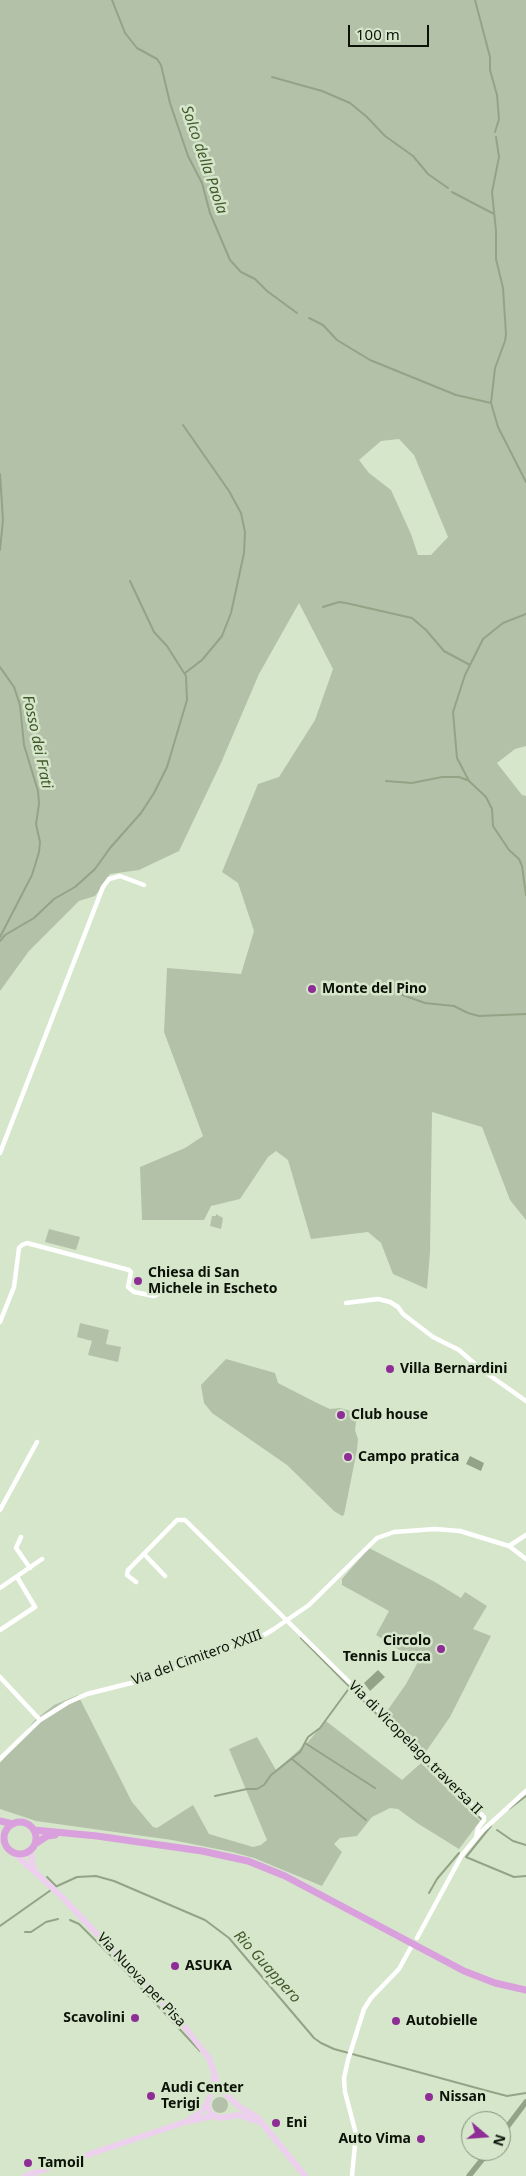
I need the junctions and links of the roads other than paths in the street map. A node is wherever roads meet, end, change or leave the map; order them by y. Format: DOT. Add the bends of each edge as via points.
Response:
graph roads {
  1 [pos="144,885"];
  2 [pos="0,1153"];
  3 [pos="179,1292"];
  4 [pos="346,1303"];
  5 [pos="0,1322"];
  6 [pos="526,1401"];
  7 [pos="37,1442"];
  8 [pos="0,1510"];
  9 [pos="526,1536"];
  10 [pos="21,1537"];
  11 [pos="510,1546"];
  12 [pos="144,1554"];
  13 [pos="42,1559"];
  14 [pos="526,1560"];
  15 [pos="30,1568"];
  16 [pos="165,1576"];
  17 [pos="17,1577"];
  18 [pos="136,1582"];
  19 [pos="0,1588"];
  20 [pos="286,1621"];
  21 [pos="0,1630"];
  22 [pos="0,1677"];
  23 [pos="40,1720"];
  24 [pos="0,1759"];
  25 [pos="526,1791"];
  26 [pos="0,1821"];
  27 [pos="13,1824"];
  28 [pos="0,1830"];
  29 [pos="34,1830"];
  30 [pos="61,1833"];
  31 [pos="4,1838"];
  32 [pos="476,1838"];
  33 [pos="33,1847"];
  34 [pos="14,1853"];
  35 [pos="36,1872"];
  36 [pos="417,1938"];
  37 [pos="411,1948"];
  38 [pos="526,1990"];
  39 [pos="214,2073"];
  40 [pos="223,2092"];
  41 [pos="208,2101"];
  42 [pos="232,2101"];
  43 [pos="213,2116"];
  44 [pos="227,2116"];
  45 [pos="185,2122"];
  46 [pos="265,2127"];
  47 [pos="25,2176"];
  48 [pos="306,2176"];
  49 [pos="352,2176"];
  1 -- 2 [label="street" via="120,876 109,879 103,887"];
  3 -- 5 [label="street" via="162,1292 154,1296 134,1292 128,1287 132,1272 129,1270 27,1243 20,1248 14,1287"];
  4 -- 6 [label="street" via="378,1299 390,1302 433,1337 459,1350"];
  7 -- 8 [label="street"];
  9 -- 11 [label="street"];
  10 -- 15 [label="street" via="16,1548"];
  11 -- 14 [label="street"];
  11 -- 20 [label="street, Via del Cimitero XXIII" via="460,1532 417,1530 385,1534 370,1542 309,1605"];
  12 -- 16 [label="street"];
  12 -- 18 [label="street" via="127,1573"];
  12 -- 20 [label="street" via="177,1520 185,1520"];
  13 -- 15 [label="street"];
  15 -- 17 [label="street"];
  17 -- 19 [label="street"];
  17 -- 21 [label="street" via="36,1607"];
  20 -- 23 [label="street, Via del Cimitero XXIII" via="259,1638 135,1682 86,1694"];
  20 -- 32 [label="street, Via di Vicopelago traversa II" via="484,1817"];
  22 -- 23 [label="street"];
  23 -- 24 [label="street, Via del Cimitero XXIII"];
  25 -- 32 [label="street"];
  26 -- 27 [label="main road"];
  27 -- 29 [label="main road" via="24,1822"];
  27 -- 31 [label="main road"];
  28 -- 31 [label="main road"];
  29 -- 30 [label="main road"];
  29 -- 33 [label="main road"];
  30 -- 33 [label="main road" via="47,1836"];
  30 -- 38 [label="main road" via="194,1850 248,1861 285,1876 464,1971"];
  31 -- 34 [label="main road"];
  32 -- 36 [label="street" via="451,1874"];
  33 -- 34 [label="main road" via="22,1854"];
  33 -- 35 [label="main road" via="32,1867"];
  34 -- 35 [label="main road"];
  35 -- 39 [label="main road, Via Nuova per Pisa" via="179,2020 205,2052"];
  37 -- 49 [label="street" via="399,1969 364,2009 352,2043 344,2078 356,2134"];
  39 -- 40 [label="main road, Via Nuova per Pisa"];
  39 -- 41 [label="main road"];
  40 -- 41 [label="main road" via="215,2093"];
  40 -- 42 [label="main road"];
  41 -- 43 [label="main road" via="208,2110"];
  41 -- 45 [label="main road" via="199,2113"];
  42 -- 44 [label="main road" via="233,2108"];
  42 -- 46 [label="main road" via="257,2116"];
  43 -- 44 [label="main road"];
  43 -- 45 [label="main road"];
  44 -- 46 [label="main road" via="246,2116"];
  45 -- 47 [label="main road"];
  46 -- 48 [label="main road"];
}
